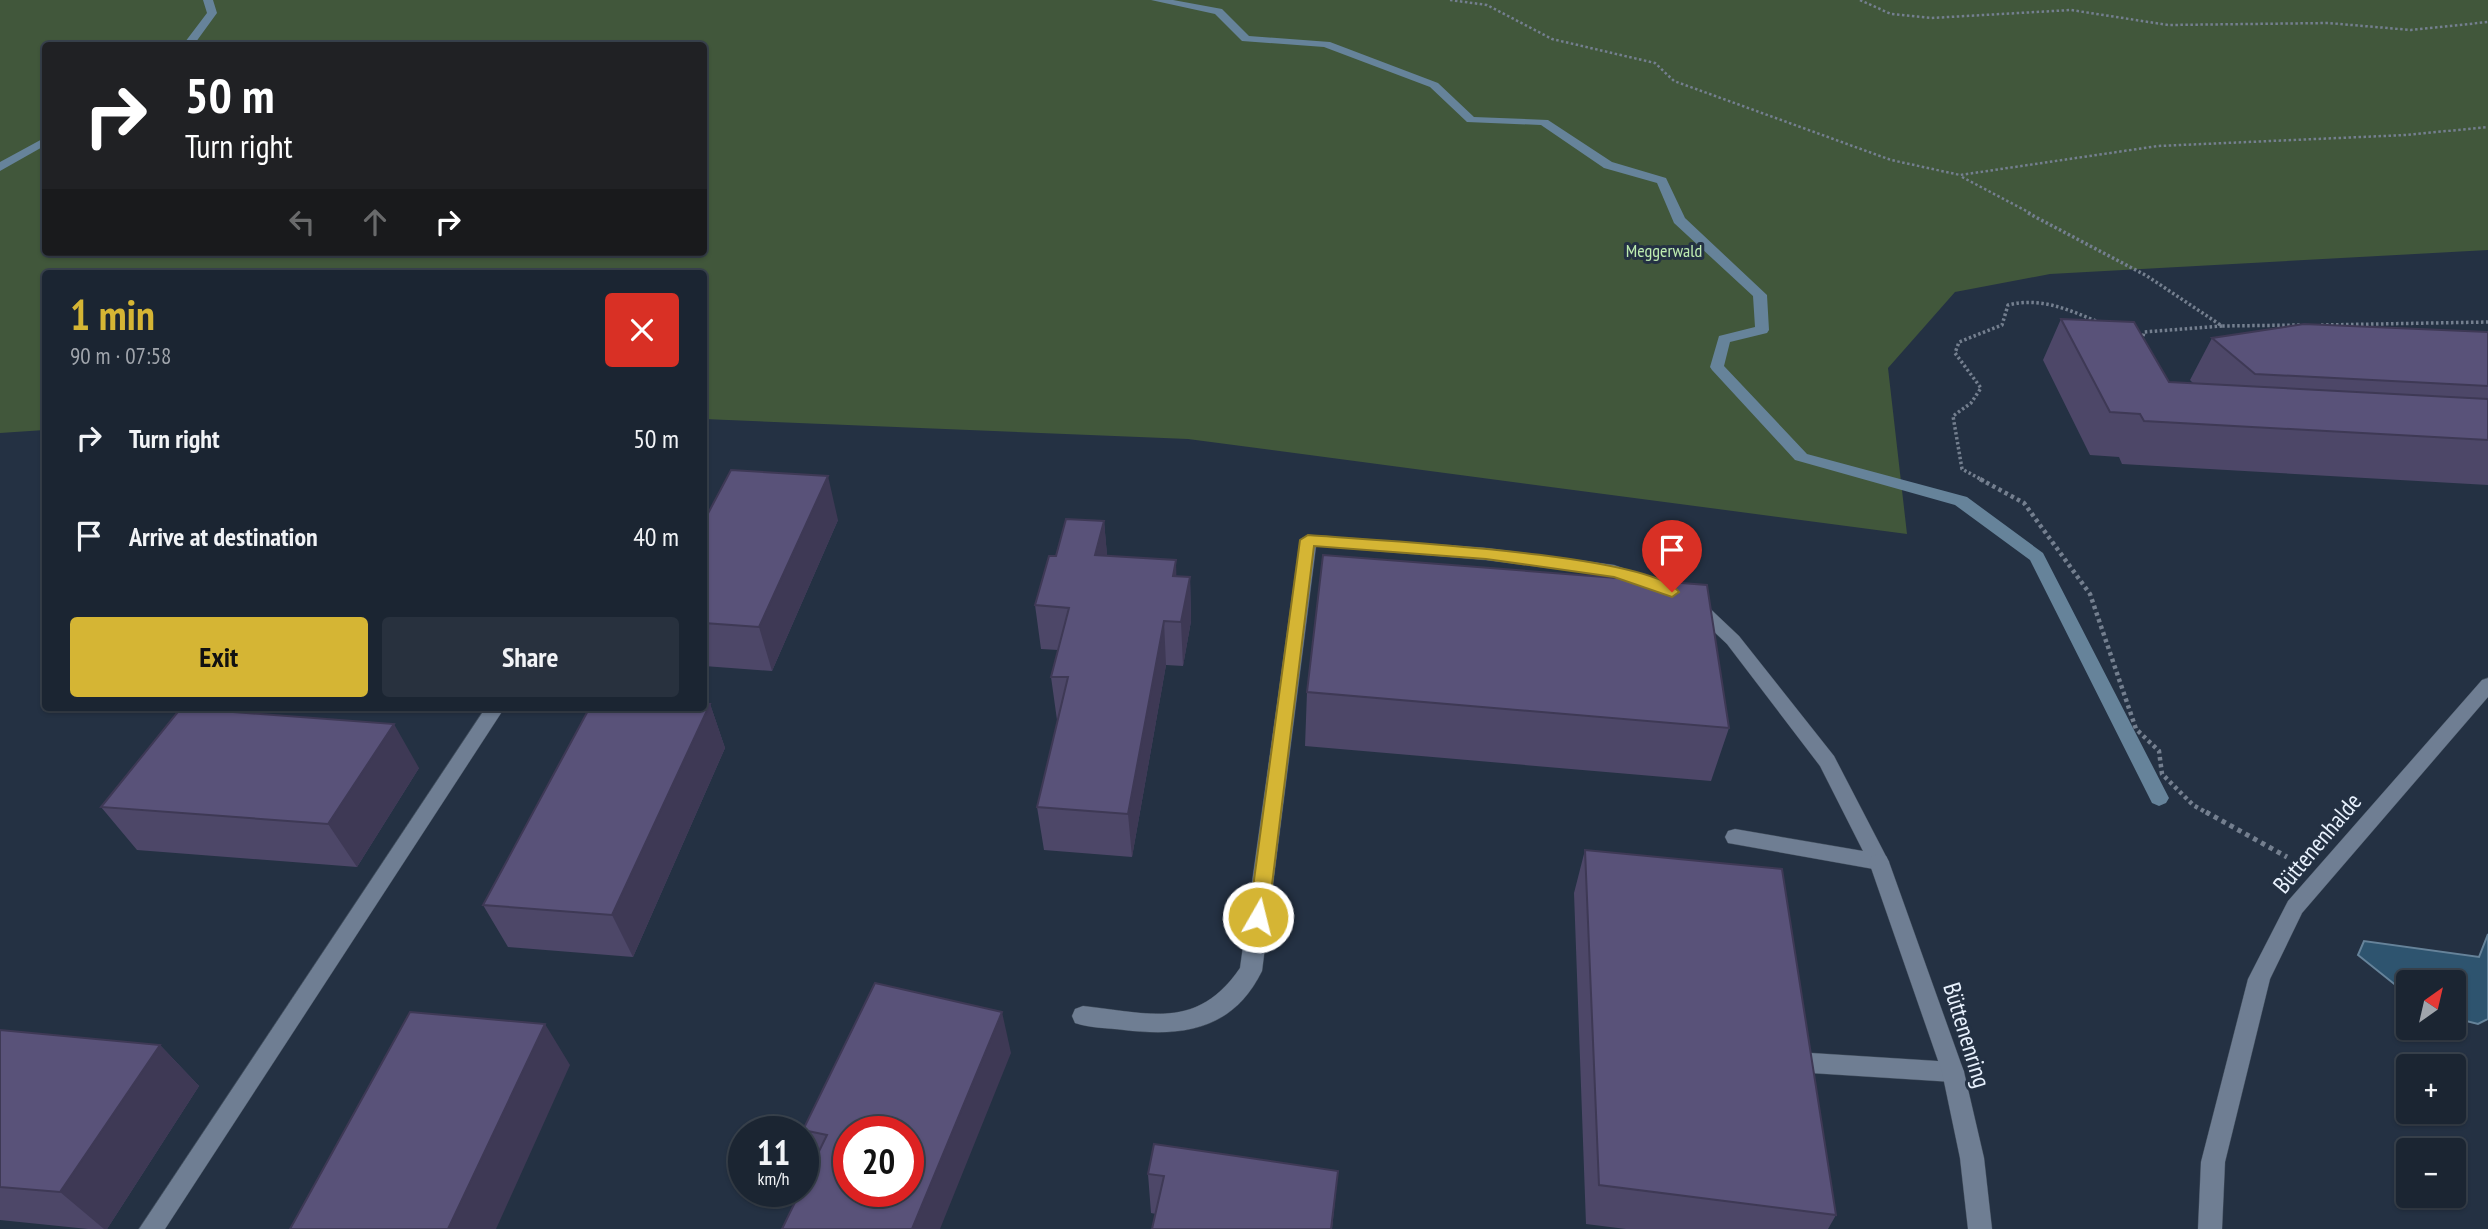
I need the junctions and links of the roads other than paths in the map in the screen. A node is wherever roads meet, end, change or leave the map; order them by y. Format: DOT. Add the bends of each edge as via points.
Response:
graph roads {
  1 [pos="2488,685"];
  2 [pos="493,711"];
  3 [pos="1735,837"];
  4 [pos="1880,862"];
  5 [pos="1083,1016"];
  6 [pos="1811,1063"];
  7 [pos="1953,1072"];
  8 [pos="151,1229"];
  9 [pos="1980,1229"];
  10 [pos="2210,1229"];
  1 -- 10 [label="street, Büttenenhalde" via="2295,907 2259,979 2213,1162"];
  2 -- 8 [label="street"];
  3 -- 4 [label="street"];
  4 -- 5 [label="street, Büttenenring" via="1827,761 1733,639 1693,602 1614,571 1486,554 1308,540 1251,971 1239,993 1220,1011 1182,1024"];
  4 -- 7 [label="street, Büttenenring"];
  6 -- 7 [label="street"];
  7 -- 9 [label="street, Büttenenring" via="1972,1158"];
}
